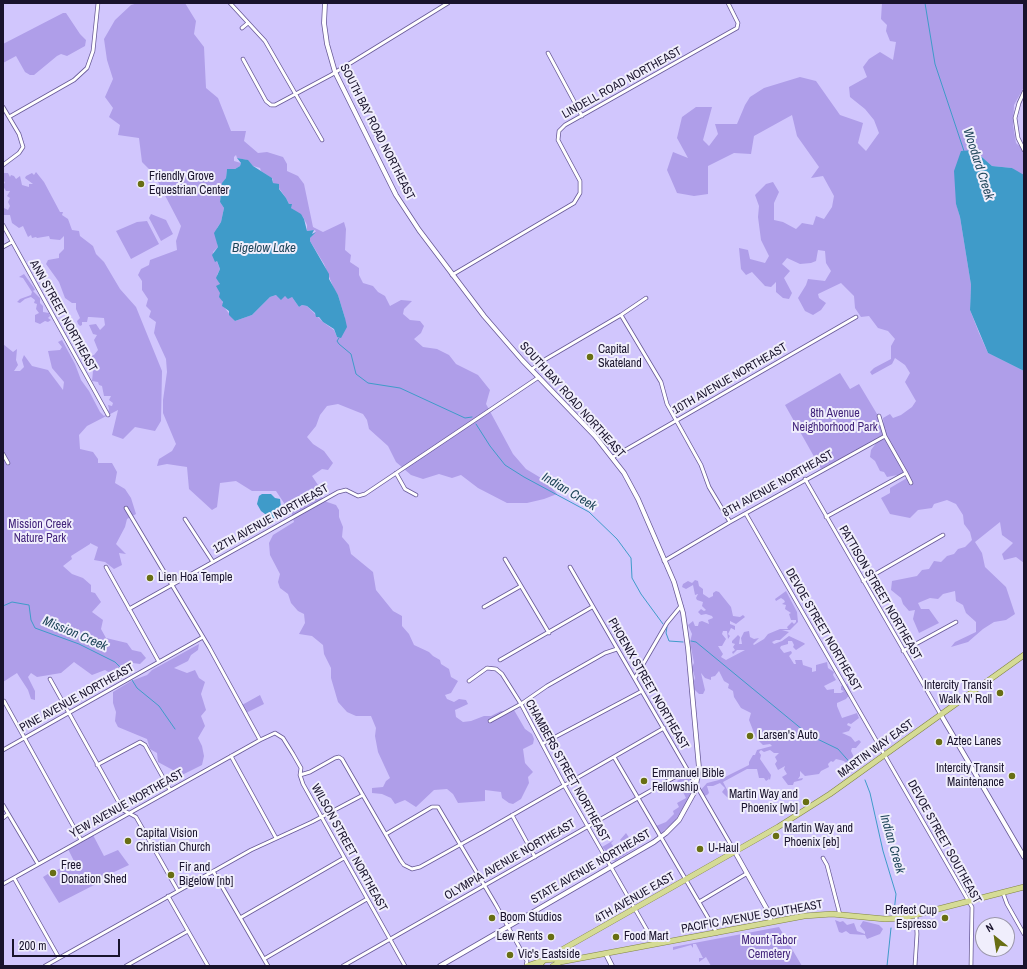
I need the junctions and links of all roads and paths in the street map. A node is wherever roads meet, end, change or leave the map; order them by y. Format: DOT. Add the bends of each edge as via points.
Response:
graph roads {
  1 [pos="98,3"];
  2 [pos="230,3"];
  3 [pos="324,3"];
  4 [pos="448,3"];
  5 [pos="728,3"];
  6 [pos="248,23"];
  7 [pos="242,28"];
  8 [pos="548,53"];
  9 [pos="244,59"];
  10 [pos="335,72"];
  11 [pos="1024,92"];
  12 [pos="296,94"];
  13 [pos="3,107"];
  14 [pos="582,116"];
  15 [pos="9,117"];
  16 [pos="322,140"];
  17 [pos="1024,150"];
  18 [pos="3,165"];
  19 [pos="3,225"];
  20 [pos="12,242"];
  21 [pos="3,247"];
  22 [pos="452,275"];
  23 [pos="646,298"];
  24 [pos="621,315"];
  25 [pos="856,317"];
  26 [pos="532,370"];
  27 [pos="539,377"];
  28 [pos="108,415"];
  29 [pos="879,416"];
  30 [pos="676,420"];
  31 [pos="885,436"];
  32 [pos="3,454"];
  33 [pos="613,457"];
  34 [pos="8,463"];
  35 [pos="396,473"];
  36 [pos="906,473"];
  37 [pos="805,479"];
  38 [pos="911,483"];
  39 [pos="416,495"];
  40 [pos="126,508"];
  41 [pos="746,514"];
  42 [pos="826,517"];
  43 [pos="185,519"];
  44 [pos="730,522"];
  45 [pos="943,535"];
  46 [pos="505,558"];
  47 [pos="664,561"];
  48 [pos="213,562"];
  49 [pos="106,567"];
  50 [pos="570,567"];
  51 [pos="863,581"];
  52 [pos="172,585"];
  53 [pos="521,586"];
  54 [pos="681,606"];
  55 [pos="484,607"];
  56 [pos="592,607"];
  57 [pos="129,609"];
  58 [pos="956,622"];
  59 [pos="548,633"];
  60 [pos="202,635"];
  61 [pos="617,649"];
  62 [pos="903,651"];
  63 [pos="1024,655"];
  64 [pos="500,660"];
  65 [pos="159,662"];
  66 [pos="635,678"];
  67 [pos="50,679"];
  68 [pos="470,681"];
  69 [pos="642,691"];
  70 [pos="4,701"];
  71 [pos="521,704"];
  72 [pos="68,713"];
  73 [pos="940,715"];
  74 [pos="490,720"];
  75 [pos="664,728"];
  76 [pos="24,738"];
  77 [pos="260,740"];
  78 [pos="542,744"];
  79 [pos="3,750"];
  80 [pos="884,755"];
  81 [pos="230,756"];
  82 [pos="614,757"];
  83 [pos="97,765"];
  84 [pos="687,770"];
  85 [pos="300,775"];
  86 [pos="564,785"];
  87 [pos="697,785"];
  88 [pos="170,790"];
  89 [pos="363,795"];
  90 [pos="637,797"];
  91 [pos="3,805"];
  92 [pos="129,813"];
  93 [pos="8,814"];
  94 [pos="512,816"];
  95 [pos="321,817"];
  96 [pos="3,818"];
  97 [pos="587,826"];
  98 [pos="386,834"];
  99 [pos="661,837"];
  100 [pos="276,838"];
  101 [pos="81,840"];
  102 [pos="460,844"];
  103 [pos="735,852"];
  104 [pos="1024,856"];
  105 [pos="535,857"];
  106 [pos="344,858"];
  107 [pos="823,858"];
  108 [pos="38,864"];
  109 [pos="610,868"];
  110 [pos="214,871"];
  111 [pos="746,874"];
  112 [pos="14,878"];
  113 [pos="686,880"];
  114 [pos="3,884"];
  115 [pos="484,886"];
  116 [pos="1024,888"];
  117 [pos="178,891"];
  118 [pos="1003,893"];
  119 [pos="168,896"];
  120 [pos="367,899"];
  121 [pos="699,902"];
  122 [pos="969,902"];
  123 [pos="635,910"];
  124 [pos="840,915"];
  125 [pos="916,916"];
  126 [pos="240,918"];
  127 [pos="771,922"];
  128 [pos="508,927"];
  129 [pos="188,931"];
  130 [pos="717,933"];
  131 [pos="1024,934"];
  132 [pos="390,940"];
  133 [pos="655,944"];
  134 [pos="606,954"];
  135 [pos="59,958"];
  136 [pos="264,959"];
  137 [pos="578,959"];
  138 [pos="544,960"];
  139 [pos="206,965"];
  140 [pos="45,966"];
  141 [pos="126,966"];
  142 [pos="268,966"];
  143 [pos="343,966"];
  144 [pos="405,966"];
  145 [pos="439,966"];
  146 [pos="526,966"];
  147 [pos="539,966"];
  148 [pos="553,966"];
  149 [pos="612,966"];
  150 [pos="915,966"];
  151 [pos="971,966"];
  1 -- 15 [label="street" via="93,51 87,68 74,80"];
  2 -- 6 [label="street"];
  3 -- 10 [label="street, SOUTH BAY ROAD NORTHEAST" via="327,44"];
  4 -- 10 [label="street"];
  5 -- 14 [label="street, LINDELL ROAD NORTHEAST" via="738,23 737,28"];
  6 -- 7 [label="street"];
  6 -- 12 [label="street" via="265,42"];
  8 -- 14 [label="street"];
  9 -- 12 [label="street" via="264,98 271,105"];
  10 -- 12 [label="street"];
  10 -- 22 [label="street, SOUTH BAY ROAD NORTHEAST" via="396,195"];
  11 -- 17 [label="street" via="1018,103 1015,118 1018,138"];
  12 -- 16 [label="street"];
  13 -- 15 [label="street"];
  14 -- 22 [label="street, LINDELL ROAD NORTHEAST" via="561,128 557,135 580,181 580,193 574,203"];
  15 -- 18 [label="street" via="23,147"];
  19 -- 20 [label="street, ANN STREET NORTHEAST"];
  20 -- 21 [label="street"];
  20 -- 28 [label="street, ANN STREET NORTHEAST"];
  22 -- 26 [label="street, SOUTH BAY ROAD NORTHEAST"];
  23 -- 24 [label="street"];
  24 -- 26 [label="street"];
  24 -- 30 [label="street" via="660,382 667,404"];
  25 -- 30 [label="street, 10TH AVENUE NORTHEAST"];
  26 -- 27 [label="street, SOUTH BAY ROAD NORTHEAST"];
  27 -- 33 [label="street, SOUTH BAY ROAD NORTHEAST"];
  27 -- 35 [label="street, 12TH AVENUE NORTHEAST"];
  29 -- 31 [label="street"];
  30 -- 33 [label="street, 10TH AVENUE NORTHEAST"];
  30 -- 44 [label="street"];
  31 -- 36 [label="street"];
  31 -- 37 [label="street, 8TH AVENUE NORTHEAST"];
  32 -- 34 [label="street"];
  33 -- 47 [label="street, SOUTH BAY ROAD NORTHEAST" via="638,499"];
  35 -- 39 [label="street" via="405,489"];
  35 -- 48 [label="street, 12TH AVENUE NORTHEAST" via="365,494 358,496 346,490 338,492"];
  36 -- 38 [label="street"];
  36 -- 42 [label="street"];
  37 -- 41 [label="street, 8TH AVENUE NORTHEAST"];
  37 -- 42 [label="street, PATTISON STREET NORTHEAST"];
  40 -- 52 [label="street"];
  41 -- 44 [label="street, 8TH AVENUE NORTHEAST"];
  41 -- 80 [label="street, DEVOE STREET NORTHEAST"];
  42 -- 51 [label="street, PATTISON STREET NORTHEAST"];
  43 -- 48 [label="street"];
  44 -- 47 [label="street, 8TH AVENUE NORTHEAST"];
  45 -- 51 [label="street"];
  46 -- 53 [label="street"];
  47 -- 54 [label="street, SOUTH BAY ROAD NORTHEAST"];
  48 -- 52 [label="street, 12TH AVENUE NORTHEAST"];
  49 -- 57 [label="street"];
  50 -- 56 [label="street, PHOENIX STREET NORTHEAST"];
  51 -- 62 [label="street, PATTISON STREET NORTHEAST"];
  52 -- 57 [label="street, 12TH AVENUE NORTHEAST"];
  52 -- 60 [label="street"];
  53 -- 55 [label="street"];
  53 -- 59 [label="street"];
  54 -- 66 [label="street" via="667,623"];
  54 -- 87 [label="street, SOUTH BAY ROAD NORTHEAST" via="699,755"];
  56 -- 59 [label="street"];
  56 -- 61 [label="street, PHOENIX STREET NORTHEAST"];
  57 -- 65 [label="street"];
  58 -- 62 [label="street"];
  59 -- 64 [label="street"];
  60 -- 65 [label="street, PINE AVENUE NORTHEAST"];
  60 -- 77 [label="street"];
  61 -- 66 [label="street, PHOENIX STREET NORTHEAST"];
  61 -- 71 [label="street" via="605,653 547,686"];
  62 -- 73 [label="street, PATTISON STREET NORTHEAST"];
  63 -- 73 [label="main road, MARTIN WAY EAST"];
  65 -- 72 [label="street, PINE AVENUE NORTHEAST"];
  66 -- 69 [label="street, PHOENIX STREET NORTHEAST"];
  67 -- 72 [label="street"];
  68 -- 71 [label="street, CHAMBERS STREET NORTHEAST" via="482,670 496,669"];
  69 -- 75 [label="street, PHOENIX STREET NORTHEAST"];
  69 -- 78 [label="street"];
  70 -- 76 [label="street"];
  71 -- 74 [label="street"];
  71 -- 78 [label="street, CHAMBERS STREET NORTHEAST"];
  72 -- 76 [label="street, PINE AVENUE NORTHEAST"];
  72 -- 83 [label="street"];
  73 -- 80 [label="main road, MARTIN WAY EAST"];
  73 -- 104 [label="street"];
  75 -- 82 [label="street"];
  75 -- 84 [label="street, PHOENIX STREET NORTHEAST"];
  76 -- 79 [label="street, PINE AVENUE NORTHEAST"];
  76 -- 101 [label="street"];
  77 -- 81 [label="street, YEW AVENUE NORTHEAST"];
  77 -- 85 [label="street, WILSON STREET NORTHEAST" via="275,733 279,734 301,768"];
  78 -- 86 [label="street, CHAMBERS STREET NORTHEAST"];
  80 -- 103 [label="main road, MARTIN WAY EAST" via="828,796"];
  80 -- 122 [label="street, DEVOE STREET SOUTHEAST"];
  81 -- 88 [label="street, YEW AVENUE NORTHEAST"];
  81 -- 100 [label="street"];
  82 -- 86 [label="street"];
  82 -- 90 [label="street"];
  83 -- 88 [label="street" via="137,743 143,743"];
  83 -- 92 [label="street" via="123,810"];
  84 -- 87 [label="street, PHOENIX STREET NORTHEAST"];
  84 -- 90 [label="street, OLYMPIA AVENUE NORTHEAST"];
  85 -- 89 [label="street" via="339,757"];
  85 -- 95 [label="street, WILSON STREET NORTHEAST"];
  86 -- 94 [label="street"];
  86 -- 97 [label="street, CHAMBERS STREET NORTHEAST"];
  87 -- 99 [label="street, SOUTH BAY ROAD NORTHEAST" via="682,816"];
  87 -- 103 [label="street, PHOENIX STREET NORTHEAST"];
  88 -- 92 [label="street, YEW AVENUE NORTHEAST"];
  89 -- 95 [label="street"];
  89 -- 98 [label="street"];
  90 -- 97 [label="street, OLYMPIA AVENUE NORTHEAST"];
  90 -- 99 [label="street"];
  91 -- 93 [label="street"];
  92 -- 101 [label="street, YEW AVENUE NORTHEAST"];
  92 -- 117 [label="street" via="136,817"];
  93 -- 96 [label="street"];
  93 -- 108 [label="street"];
  94 -- 102 [label="street"];
  94 -- 105 [label="street"];
  95 -- 100 [label="street"];
  95 -- 106 [label="street, WILSON STREET NORTHEAST"];
  97 -- 105 [label="street, OLYMPIA AVENUE NORTHEAST"];
  97 -- 109 [label="street, CHAMBERS STREET NORTHEAST"];
  98 -- 102 [label="street" via="401,861 409,869 420,867"];
  98 -- 102 [label="street" via="432,807 438,807"];
  99 -- 109 [label="street, STATE AVENUE NORTHEAST"];
  99 -- 113 [label="street"];
  100 -- 110 [label="street"];
  101 -- 108 [label="street, YEW AVENUE NORTHEAST"];
  102 -- 115 [label="street"];
  103 -- 111 [label="street"];
  103 -- 113 [label="main road, 4TH AVENUE EAST"];
  105 -- 115 [label="street, OLYMPIA AVENUE NORTHEAST"];
  106 -- 120 [label="street, WILSON STREET NORTHEAST"];
  106 -- 126 [label="street"];
  107 -- 124 [label="street"];
  108 -- 112 [label="street, YEW AVENUE NORTHEAST"];
  109 -- 123 [label="street, CHAMBERS STREET NORTHEAST"];
  109 -- 128 [label="street, STATE AVENUE NORTHEAST"];
  110 -- 117 [label="street"];
  110 -- 126 [label="street"];
  111 -- 121 [label="street"];
  111 -- 127 [label="street" via="768,911"];
  112 -- 114 [label="street, YEW AVENUE NORTHEAST"];
  112 -- 135 [label="street"];
  113 -- 121 [label="street"];
  113 -- 123 [label="main road, 4TH AVENUE EAST"];
  115 -- 128 [label="street"];
  115 -- 132 [label="street, OLYMPIA AVENUE NORTHEAST"];
  116 -- 118 [label="main road, PACIFIC AVENUE SOUTHEAST"];
  117 -- 119 [label="street"];
  118 -- 122 [label="main road, PACIFIC AVENUE SOUTHEAST"];
  118 -- 131 [label="street"];
  119 -- 129 [label="street"];
  119 -- 135 [label="street"];
  120 -- 132 [label="street, WILSON STREET NORTHEAST"];
  120 -- 136 [label="street"];
  121 -- 130 [label="street"];
  122 -- 125 [label="main road, PACIFIC AVENUE SOUTHEAST"];
  122 -- 151 [label="street, DEVOE STREET SOUTHEAST" via="973,911"];
  123 -- 133 [label="street, CHAMBERS STREET NORTHEAST"];
  123 -- 138 [label="main road, 4TH AVENUE EAST"];
  124 -- 125 [label="main road, PACIFIC AVENUE SOUTHEAST" via="889,919"];
  124 -- 127 [label="main road, PACIFIC AVENUE SOUTHEAST" via="810,916"];
  125 -- 150 [label="street" via="918,934"];
  126 -- 136 [label="street"];
  127 -- 130 [label="main road, PACIFIC AVENUE SOUTHEAST"];
  128 -- 145 [label="street, STATE AVENUE NORTHEAST"];
  128 -- 146 [label="street" via="527,961"];
  129 -- 139 [label="street"];
  129 -- 141 [label="street"];
  130 -- 133 [label="main road, PACIFIC AVENUE SOUTHEAST"];
  132 -- 143 [label="street, OLYMPIA AVENUE NORTHEAST"];
  132 -- 144 [label="street, WILSON STREET NORTHEAST"];
  133 -- 134 [label="main road, PACIFIC AVENUE SOUTHEAST"];
  134 -- 137 [label="main road, PACIFIC AVENUE SOUTHEAST"];
  134 -- 149 [label="street"];
  135 -- 140 [label="street"];
  136 -- 142 [label="street"];
  137 -- 138 [label="main road, PACIFIC AVENUE SOUTHEAST"];
  137 -- 148 [label="main road"];
  138 -- 146 [label="main road, PACIFIC AVENUE SOUTHEAST"];
  138 -- 147 [label="main road"];
}
